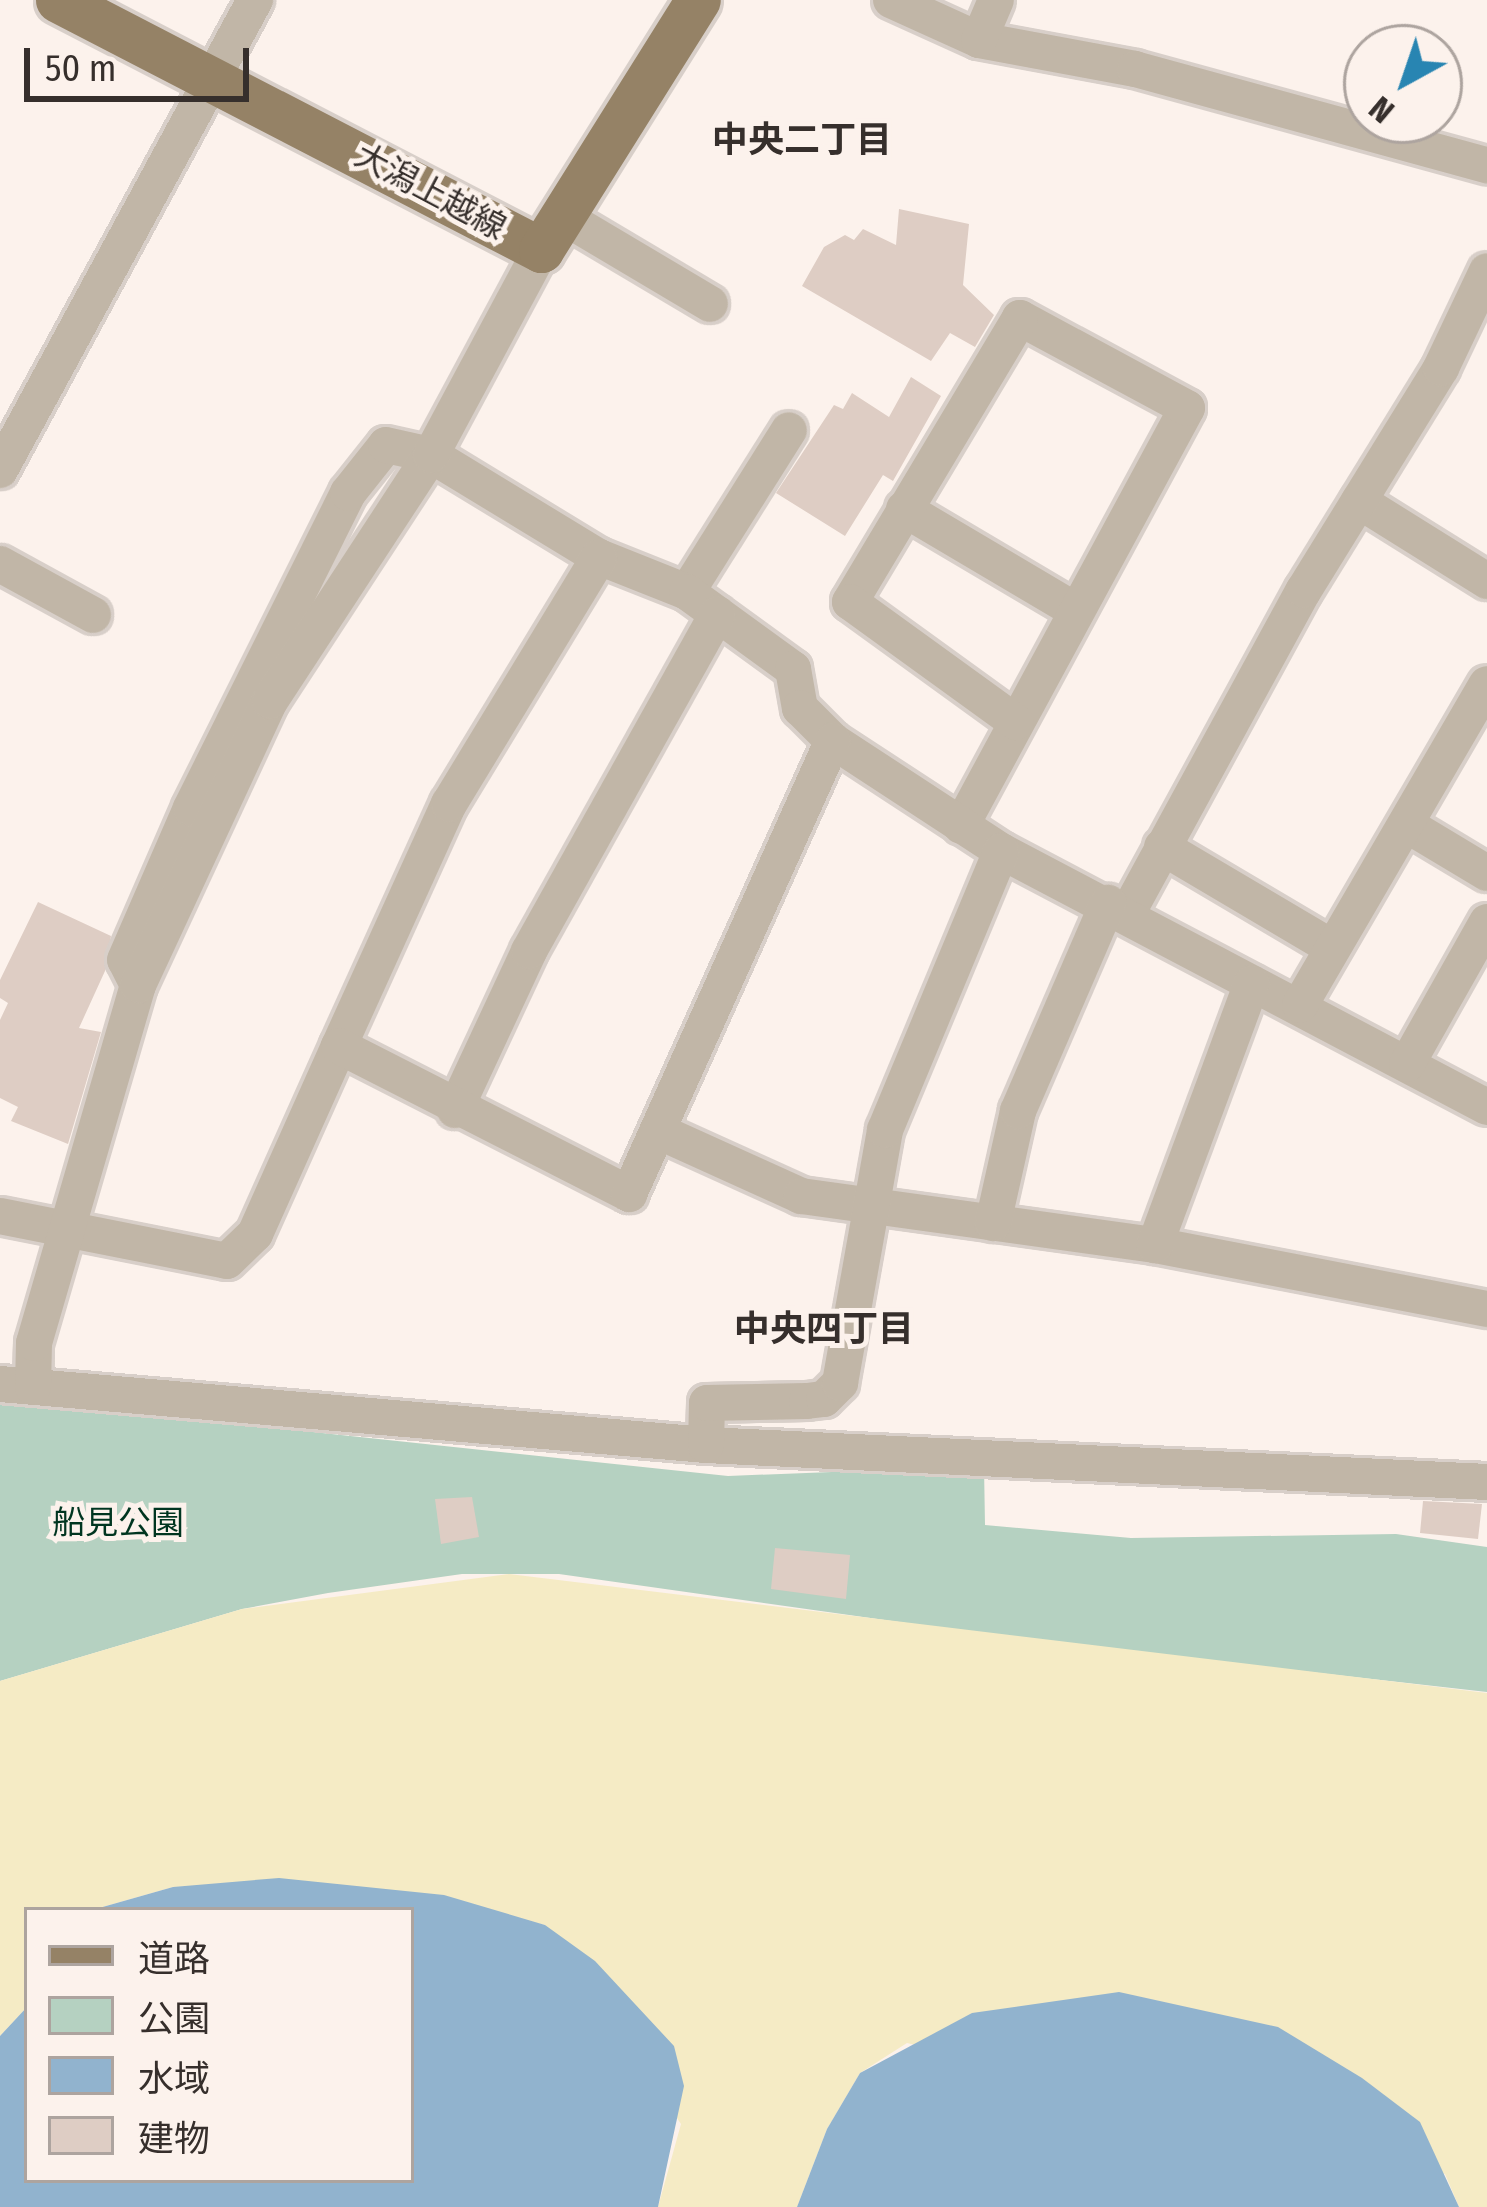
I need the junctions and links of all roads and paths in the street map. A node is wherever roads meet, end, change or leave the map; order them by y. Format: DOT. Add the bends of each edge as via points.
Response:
graph roads {
  1 [pos="58,0"];
  2 [pos="255,0"];
  3 [pos="698,0"];
  4 [pos="892,0"];
  5 [pos="995,0"];
  6 [pos="979,40"];
  7 [pos="215,80"];
  8 [pos="1487,165"];
  9 [pos="551,233"];
  10 [pos="1487,272"];
  11 [pos="710,304"];
  12 [pos="790,430"];
  13 [pos="431,455"];
  14 [pos="0,470"];
  15 [pos="1359,501"];
  16 [pos="904,509"];
  17 [pos="599,557"];
  18 [pos="0,564"];
  19 [pos="1487,581"];
  20 [pos="702,603"];
  21 [pos="1075,610"];
  22 [pos="93,615"];
  23 [pos="1487,684"];
  24 [pos="1016,722"];
  25 [pos="833,741"];
  26 [pos="1407,825"];
  27 [pos="961,826"];
  28 [pos="1162,847"];
  29 [pos="1001,851"];
  30 [pos="1487,873"];
  31 [pos="1118,908"];
  32 [pos="1487,922"];
  33 [pos="1331,947"];
  34 [pos="1252,983"];
  35 [pos="1300,1004"];
  36 [pos="339,1046"];
  37 [pos="1407,1064"];
  38 [pos="1487,1107"];
  39 [pos="455,1110"];
  40 [pos="660,1132"];
  41 [pos="868,1210"];
  42 [pos="0,1216"];
  43 [pos="993,1223"];
  44 [pos="66,1227"];
  45 [pos="1155,1245"];
  46 [pos="1487,1309"];
  47 [pos="17,1386"];
  48 [pos="706,1445"];
  49 [pos="1487,1482"];
  1 -- 7 [label="main road, 大潟上越線"];
  2 -- 7 [label="street"];
  3 -- 9 [label="main road"];
  4 -- 6 [label="street"];
  5 -- 6 [label="street"];
  6 -- 8 [label="street" via="1135,69"];
  7 -- 9 [label="main road, 大潟上越線"];
  7 -- 14 [label="street"];
  9 -- 11 [label="street"];
  9 -- 13 [label="street"];
  10 -- 15 [label="street" via="1442,368"];
  12 -- 20 [label="street"];
  13 -- 17 [label="street"];
  13 -- 44 [label="street" via="270,701 138,985"];
  15 -- 19 [label="street"];
  15 -- 28 [label="street"];
  16 -- 21 [label="street"];
  16 -- 21 [label="street" via="1020,318 1187,408"];
  16 -- 24 [label="street" via="850,602"];
  17 -- 20 [label="street"];
  17 -- 36 [label="street" via="449,804"];
  18 -- 22 [label="street"];
  20 -- 25 [label="street" via="793,669 800,708"];
  20 -- 39 [label="street"];
  21 -- 24 [label="street"];
  23 -- 26 [label="street"];
  24 -- 27 [label="street"];
  25 -- 27 [label="street"];
  25 -- 40 [label="street"];
  26 -- 30 [label="street"];
  26 -- 33 [label="street"];
  27 -- 29 [label="street"];
  28 -- 31 [label="street"];
  28 -- 33 [label="street"];
  29 -- 31 [label="street"];
  29 -- 41 [label="street" via="885,1130"];
  31 -- 34 [label="street"];
  31 -- 43 [label="street" via="1018,1111"];
  32 -- 37 [label="street"];
  33 -- 35 [label="street"];
  34 -- 35 [label="street"];
  34 -- 45 [label="street"];
  35 -- 37 [label="street"];
  36 -- 39 [label="street"];
  36 -- 44 [label="street" via="242,1252 203,1262"];
  37 -- 38 [label="street"];
  39 -- 40 [label="street" via="629,1194"];
  40 -- 41 [label="street" via="801,1196"];
  41 -- 43 [label="street"];
  41 -- 48 [label="street" via="840,1383 824,1399 707,1403"];
  42 -- 44 [label="street"];
  43 -- 45 [label="street"];
  44 -- 47 [label="street"];
  45 -- 46 [label="street"];
  47 -- 48 [label="street"];
  48 -- 49 [label="street"];
}
